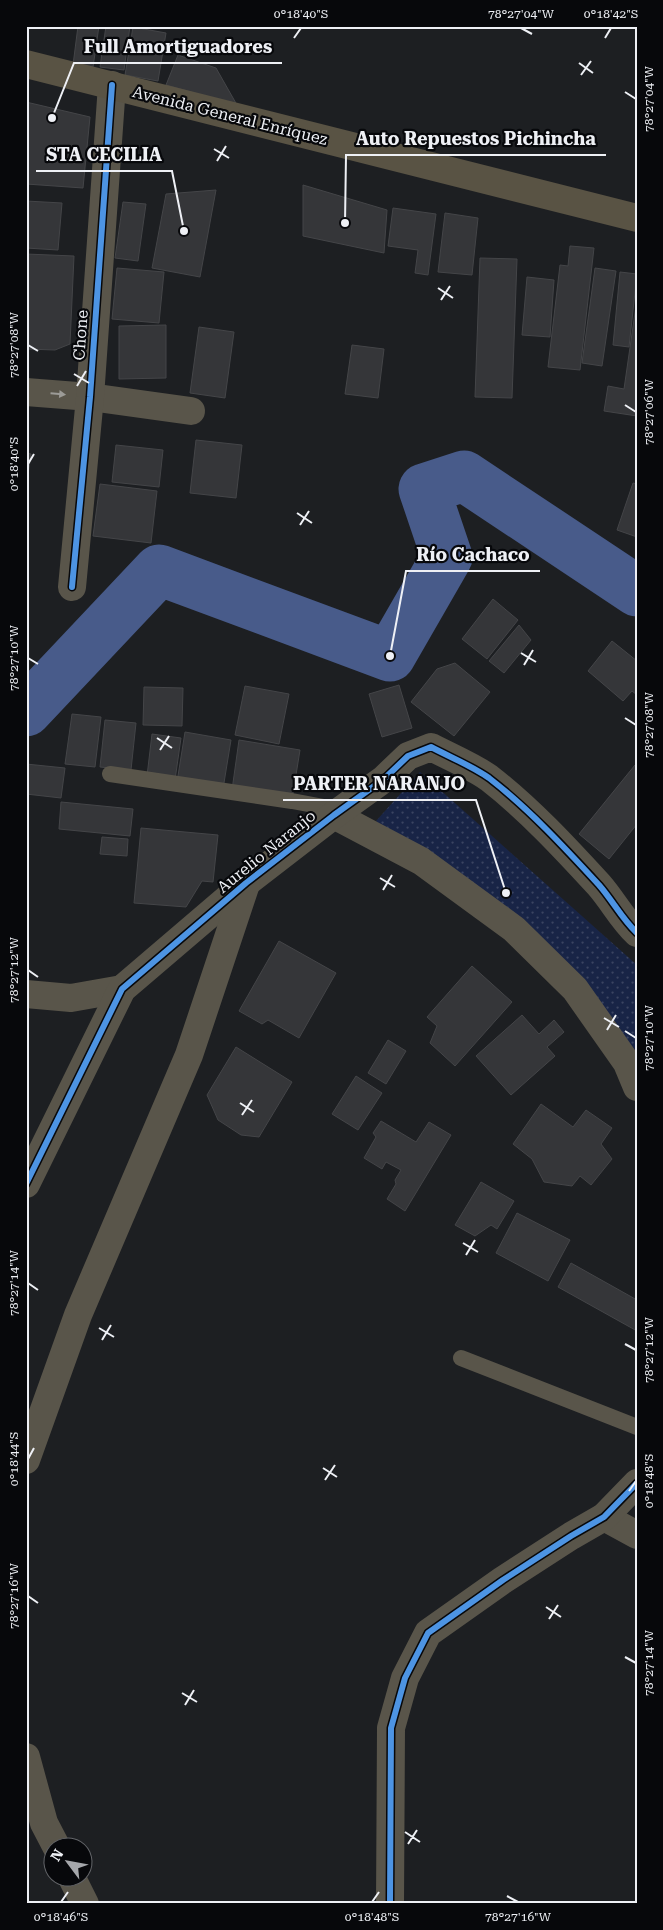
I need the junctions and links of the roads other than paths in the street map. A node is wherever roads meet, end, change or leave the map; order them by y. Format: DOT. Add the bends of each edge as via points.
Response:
graph roads {
  1 [pos="26,64"];
  2 [pos="112,85"];
  3 [pos="637,218"];
  4 [pos="26,392"];
  5 [pos="90,397"];
  6 [pos="191,411"];
  7 [pos="72,587"];
  8 [pos="110,774"];
  9 [pos="337,813"];
  10 [pos="246,883"];
  11 [pos="637,933"];
  12 [pos="122,989"];
  13 [pos="26,994"];
  14 [pos="637,1087"];
  15 [pos="26,1184"];
  16 [pos="461,1358"];
  17 [pos="637,1427"];
  18 [pos="26,1460"];
  19 [pos="637,1483"];
  20 [pos="604,1517"];
  21 [pos="637,1535"];
  22 [pos="26,1757"];
  23 [pos="52,1838"];
  24 [pos="77,1888"];
  25 [pos="86,1904"];
  26 [pos="390,1904"];
  1 -- 2 [label="main road, Avenida General Enríquez"];
  2 -- 3 [label="main road, Avenida General Enríquez"];
  2 -- 5 [label="street, Chone"];
  4 -- 5 [label="street, one-way"];
  5 -- 6 [label="street"];
  5 -- 7 [label="street, Chone"];
  8 -- 9 [label="lane" via="292,801"];
  9 -- 10 [label="street, Aurelio Naranjo"];
  9 -- 11 [label="street, Aurelio Naranjo" via="384,779 408,756 431,747 488,777 531,815 600,887 628,926"];
  9 -- 14 [label="street" via="421,861 514,929 575,989 627,1063"];
  10 -- 12 [label="street, Aurelio Naranjo"];
  10 -- 18 [label="street" via="189,1055 78,1315"];
  12 -- 13 [label="street" via="71,998"];
  12 -- 15 [label="street, Aurelio Naranjo"];
  16 -- 17 [label="lane"];
  19 -- 20 [label="street"];
  20 -- 21 [label="street"];
  20 -- 26 [label="street" via="570,1536 428,1633 405,1678 392,1728"];
  22 -- 23 [label="street" via="44,1822"];
  24 -- 25 [label="street"];
}
